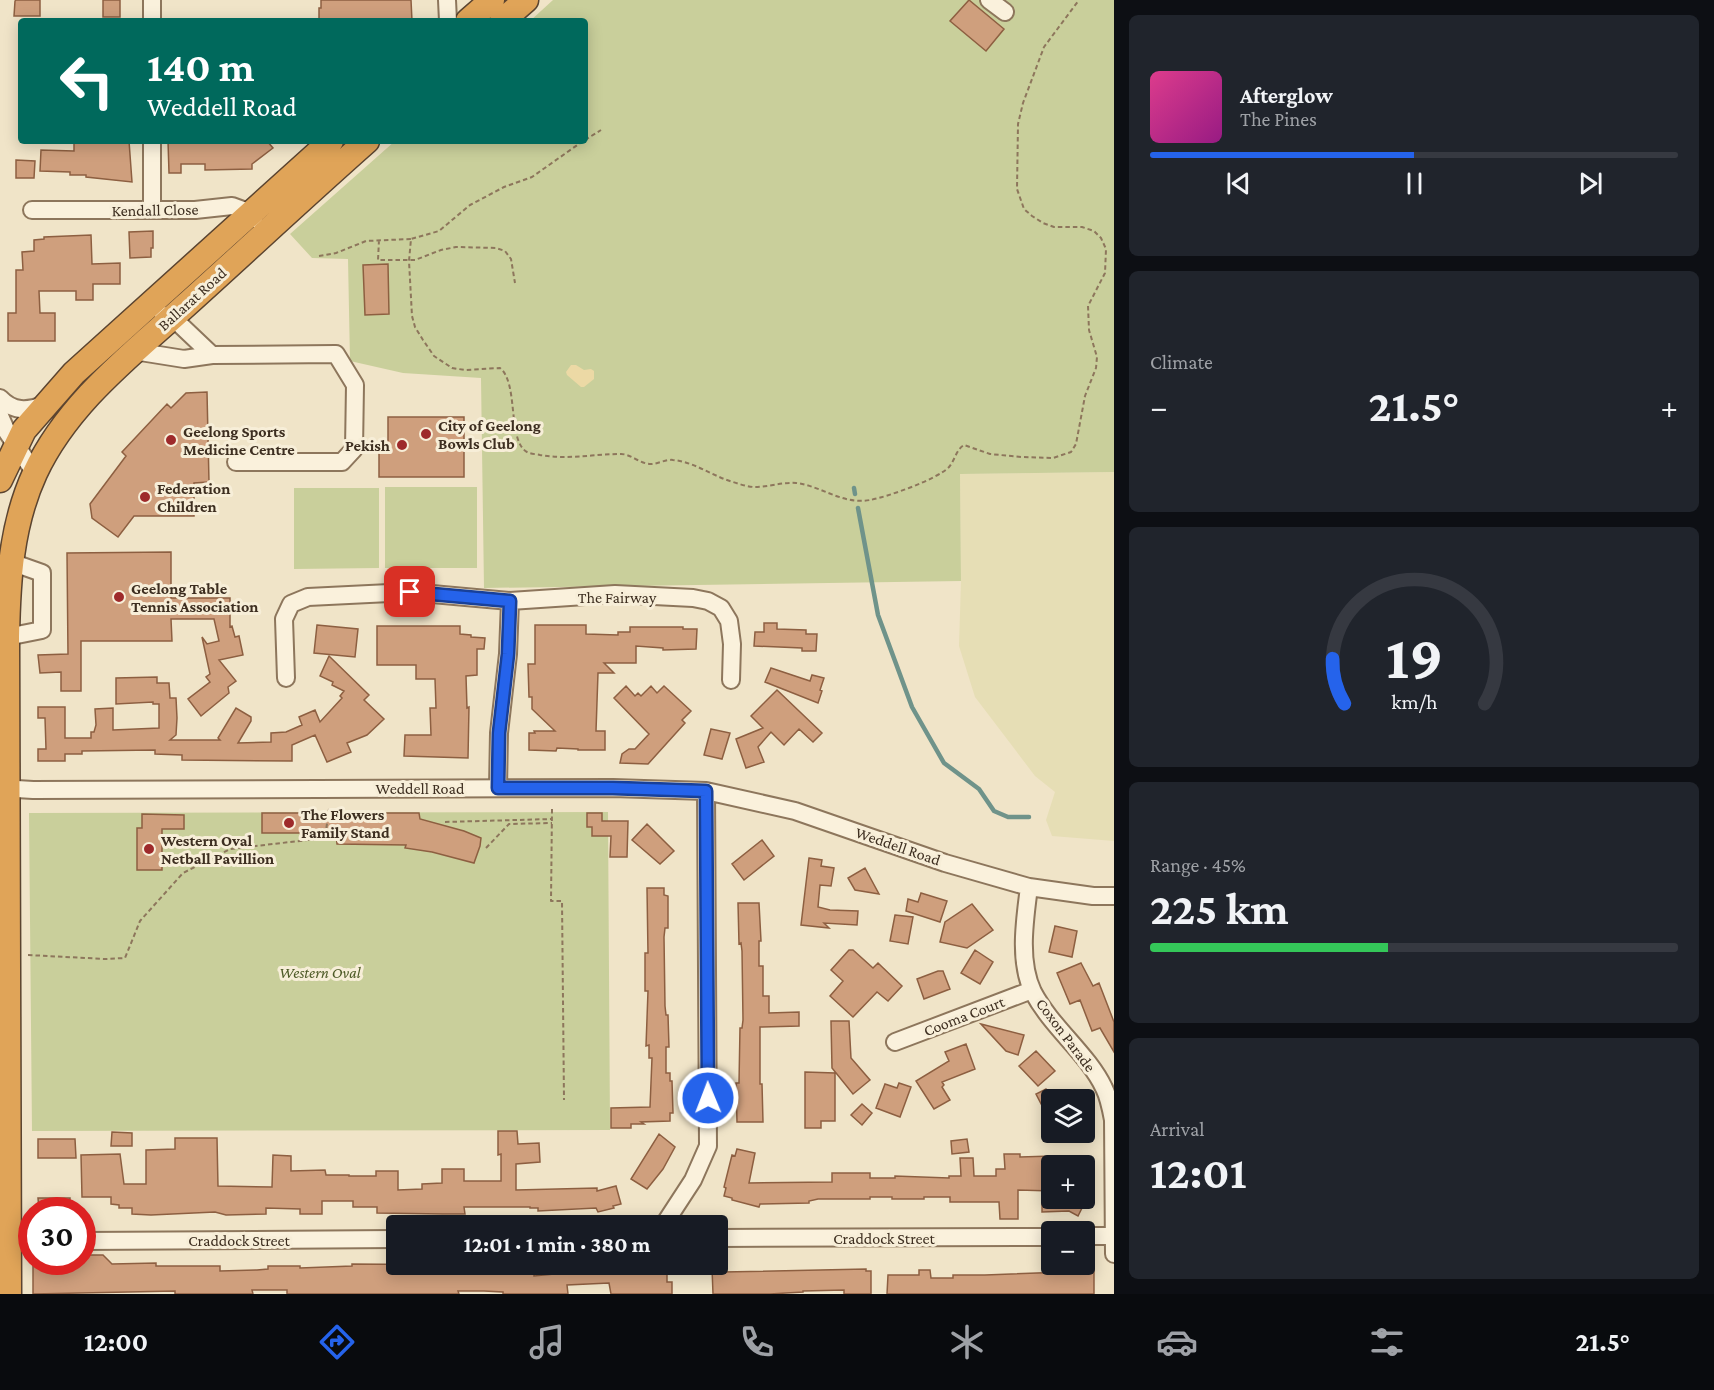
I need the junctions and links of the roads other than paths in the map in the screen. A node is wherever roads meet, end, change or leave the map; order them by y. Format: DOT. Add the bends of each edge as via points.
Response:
graph roads {
  1 [pos="152,0"];
  2 [pos="447,0"];
  3 [pos="492,0"];
  4 [pos="525,0"];
  5 [pos="989,0"];
  6 [pos="1005,12"];
  7 [pos="152,18"];
  8 [pos="448,18"];
  9 [pos="471,18"];
  10 [pos="505,18"];
  11 [pos="152,144"];
  12 [pos="328,144"];
  13 [pos="364,144"];
  14 [pos="32,210"];
  15 [pos="152,210"];
  16 [pos="242,210"];
  17 [pos="261,237"];
  18 [pos="142,311"];
  19 [pos="172,317"];
  20 [pos="134,351"];
  21 [pos="212,355"];
  22 [pos="0,398"];
  23 [pos="44,405"];
  24 [pos="0,416"];
  25 [pos="6,461"];
  26 [pos="237,462"];
  27 [pos="35,473"];
  28 [pos="11,562"];
  29 [pos="510,601"];
  30 [pos="7,637"];
  31 [pos="286,678"];
  32 [pos="731,680"];
  33 [pos="4,788"];
  34 [pos="498,788"];
  35 [pos="706,791"];
  36 [pos="1029,886"];
  37 [pos="1114,896"];
  38 [pos="1032,990"];
  39 [pos="895,1042"];
  40 [pos="18,1197"];
  41 [pos="670,1215"];
  42 [pos="1041,1236"];
  43 [pos="1095,1236"];
  44 [pos="1114,1236"];
  45 [pos="728,1238"];
  46 [pos="386,1239"];
  47 [pos="96,1241"];
  48 [pos="18,1251"];
  49 [pos="1114,1254"];
  50 [pos="9,1294"];
  1 -- 7 [label="street"];
  2 -- 8 [label="street"];
  3 -- 9 [label="highway"];
  4 -- 10 [label="highway"];
  5 -- 6 [label="street"];
  11 -- 15 [label="street"];
  12 -- 16 [label="highway, Ballarat Road"];
  13 -- 17 [label="highway, Ballarat Road"];
  14 -- 15 [label="street, Kendall Close"];
  15 -- 16 [label="street, Kendall Close"];
  16 -- 17 [label="street"];
  16 -- 18 [label="highway, Ballarat Road"];
  17 -- 19 [label="highway, Ballarat Road"];
  18 -- 19 [label="street"];
  18 -- 23 [label="highway, Ballarat Road" via="74,372"];
  19 -- 20 [label="highway, Ballarat Road"];
  19 -- 21 [label="street"];
  20 -- 21 [label="street" via="184,359"];
  20 -- 27 [label="highway, Ballarat Road" via="106,376 68,421"];
  21 -- 26 [label="street" via="336,354 355,385 354,448 342,462"];
  22 -- 23 [label="street" via="17,409"];
  23 -- 25 [label="highway, Ballarat Road"];
  24 -- 25 [label="street"];
  25 -- 27 [label="street"];
  27 -- 28 [label="highway, Ballarat Road" via="20,512"];
  28 -- 30 [label="highway, Ballarat Road"];
  28 -- 30 [label="street" via="42,573 42,630"];
  29 -- 31 [label="street, The Fairway" via="410,592 308,597 291,604 284,619"];
  29 -- 32 [label="street, The Fairway" via="615,594 708,601 721,608 729,621"];
  29 -- 34 [label="street"];
  30 -- 33 [label="highway, Ballarat Road"];
  33 -- 34 [label="street, Weddell Road"];
  33 -- 40 [label="highway, Ballarat Road"];
  34 -- 35 [label="street, Weddell Road"];
  35 -- 36 [label="street, Weddell Road" via="795,811"];
  35 -- 41 [label="street" via="708,1146 693,1180"];
  36 -- 37 [label="street, Weddell Road"];
  36 -- 38 [label="street, Coxon Parade" via="1025,942"];
  38 -- 39 [label="street, Cooma Court"];
  38 -- 44 [label="street, Coxon Parade" via="1051,1020 1095,1072 1108,1098 1113,1120"];
  42 -- 45 [label="street, Craddock Street"];
  43 -- 44 [label="street"];
  44 -- 49 [label="street, Coxon Parade"];
  46 -- 47 [label="street, Craddock Street"];
  48 -- 50 [label="highway, Ballarat Road"];
}
